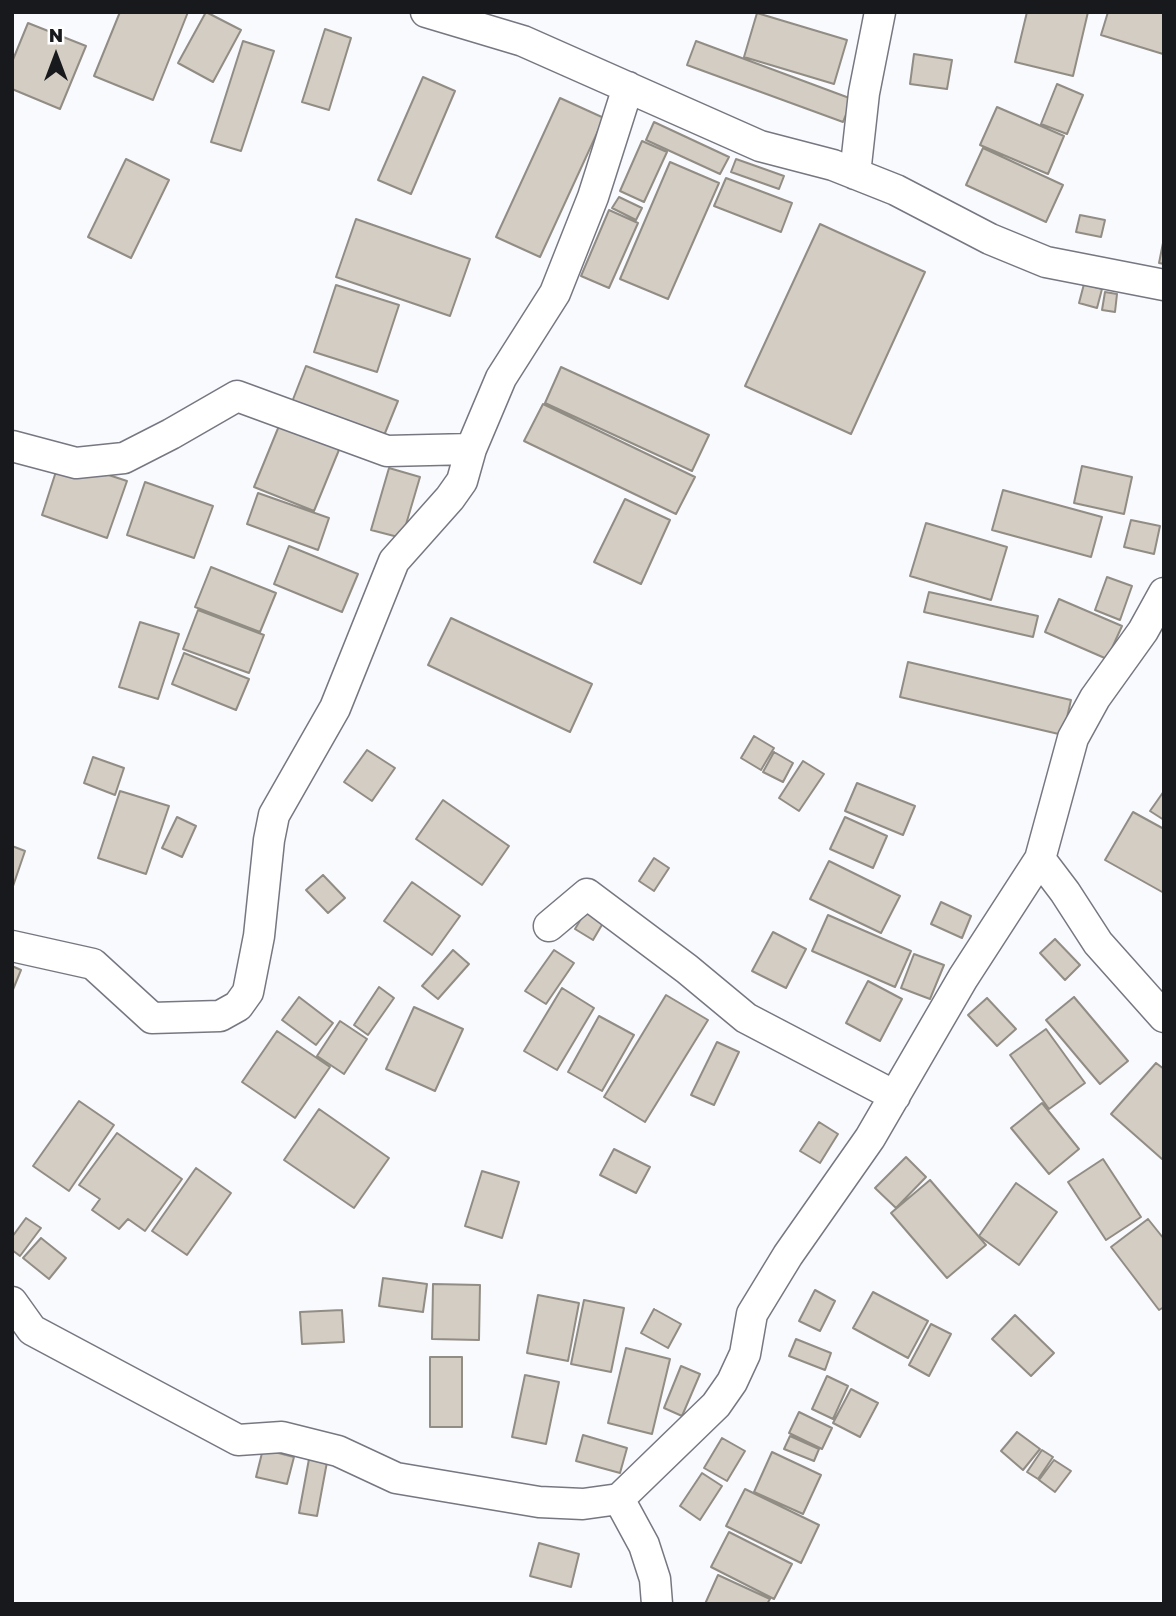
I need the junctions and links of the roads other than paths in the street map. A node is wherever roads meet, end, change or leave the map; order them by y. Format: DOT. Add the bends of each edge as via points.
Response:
graph roads {
  1 [pos="426,12"];
  2 [pos="880,12"];
  3 [pos="461,17"];
  4 [pos="628,87"];
  5 [pos="855,174"];
  6 [pos="1164,285"];
  7 [pos="12,446"];
  8 [pos="471,449"];
  9 [pos="1163,598"];
  10 [pos="1040,859"];
  11 [pos="549,926"];
  12 [pos="12,946"];
  13 [pos="1164,1017"];
  14 [pos="895,1096"];
  15 [pos="12,1302"];
  16 [pos="619,1499"];
  17 [pos="657,1604"];
  1 -- 3 [label="street"];
  2 -- 5 [label="street"];
  3 -- 4 [label="street"];
  4 -- 5 [label="street" via="760,146"];
  4 -- 8 [label="street" via="593,197 555,293 501,378"];
  5 -- 6 [label="street" via="1046,262"];
  7 -- 8 [label="street" via="76,463 124,458 237,396 387,451"];
  8 -- 12 [label="street" via="450,498 394,561 335,708 274,815 259,936 248,992 238,1006 220,1017 152,1018 93,964"];
  9 -- 10 [label="street" via="1073,738"];
  10 -- 13 [label="street" via="1098,943"];
  10 -- 14 [label="street" via="963,978"];
  11 -- 14 [label="street" via="587,894 746,1018"];
  14 -- 16 [label="street" via="752,1314 745,1354 732,1382 716,1405"];
  15 -- 16 [label="street" via="32,1330 238,1440 282,1437 338,1451 397,1478 539,1502 583,1504"];
  16 -- 17 [label="street" via="644,1545"];
}
